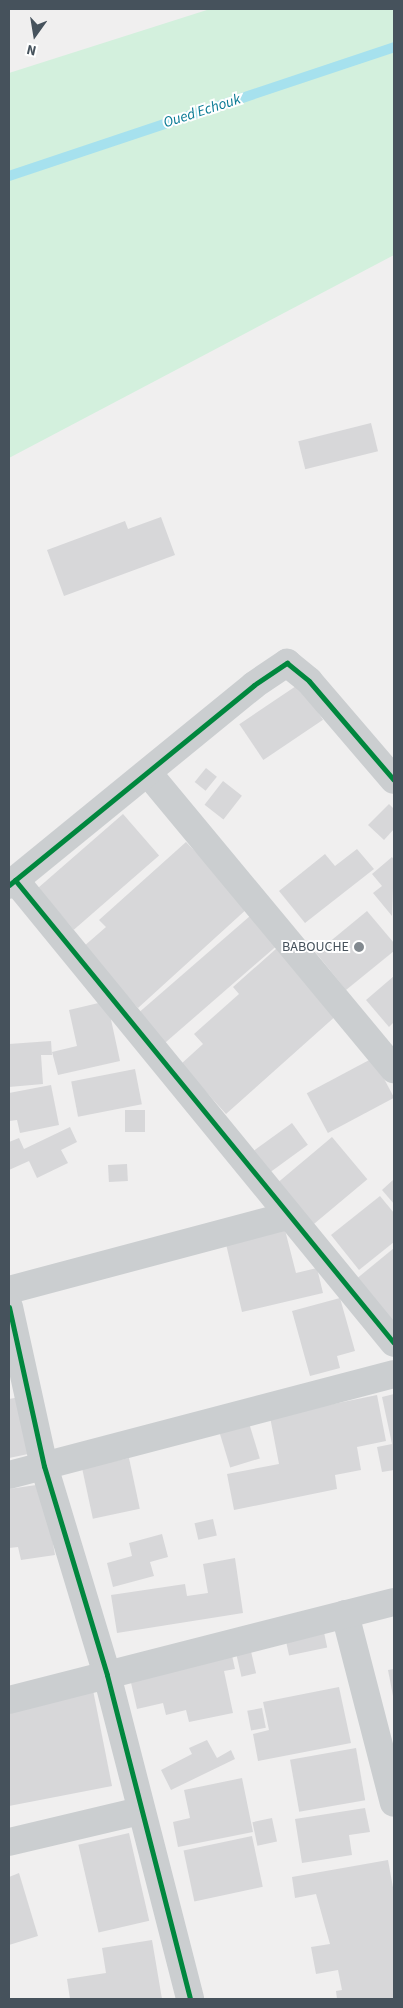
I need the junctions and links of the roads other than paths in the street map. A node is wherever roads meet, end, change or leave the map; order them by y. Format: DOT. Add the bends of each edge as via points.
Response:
graph roads {
  1 [pos="148,773"];
  2 [pos="394,780"];
  3 [pos="12,883"];
  4 [pos="394,1069"];
  5 [pos="288,1216"];
  6 [pos="9,1290"];
  7 [pos="9,1307"];
  8 [pos="394,1343"];
  9 [pos="394,1374"];
  10 [pos="44,1466"];
  11 [pos="9,1475"];
  12 [pos="394,1602"];
  13 [pos="345,1614"];
  14 [pos="107,1675"];
  15 [pos="9,1700"];
  16 [pos="394,1803"];
  17 [pos="140,1811"];
  18 [pos="9,1842"];
  19 [pos="190,1999"];
  1 -- 2 [label="street" via="254,685 287,663 309,680"];
  1 -- 3 [label="street"];
  1 -- 4 [label="street"];
  3 -- 5 [label="street"];
  5 -- 6 [label="street"];
  5 -- 8 [label="street"];
  7 -- 10 [label="street"];
  9 -- 10 [label="street"];
  10 -- 11 [label="street"];
  10 -- 14 [label="street"];
  12 -- 13 [label="street"];
  13 -- 14 [label="street"];
  13 -- 16 [label="street"];
  14 -- 15 [label="street"];
  14 -- 17 [label="street"];
  17 -- 18 [label="street"];
  17 -- 19 [label="street"];
}
